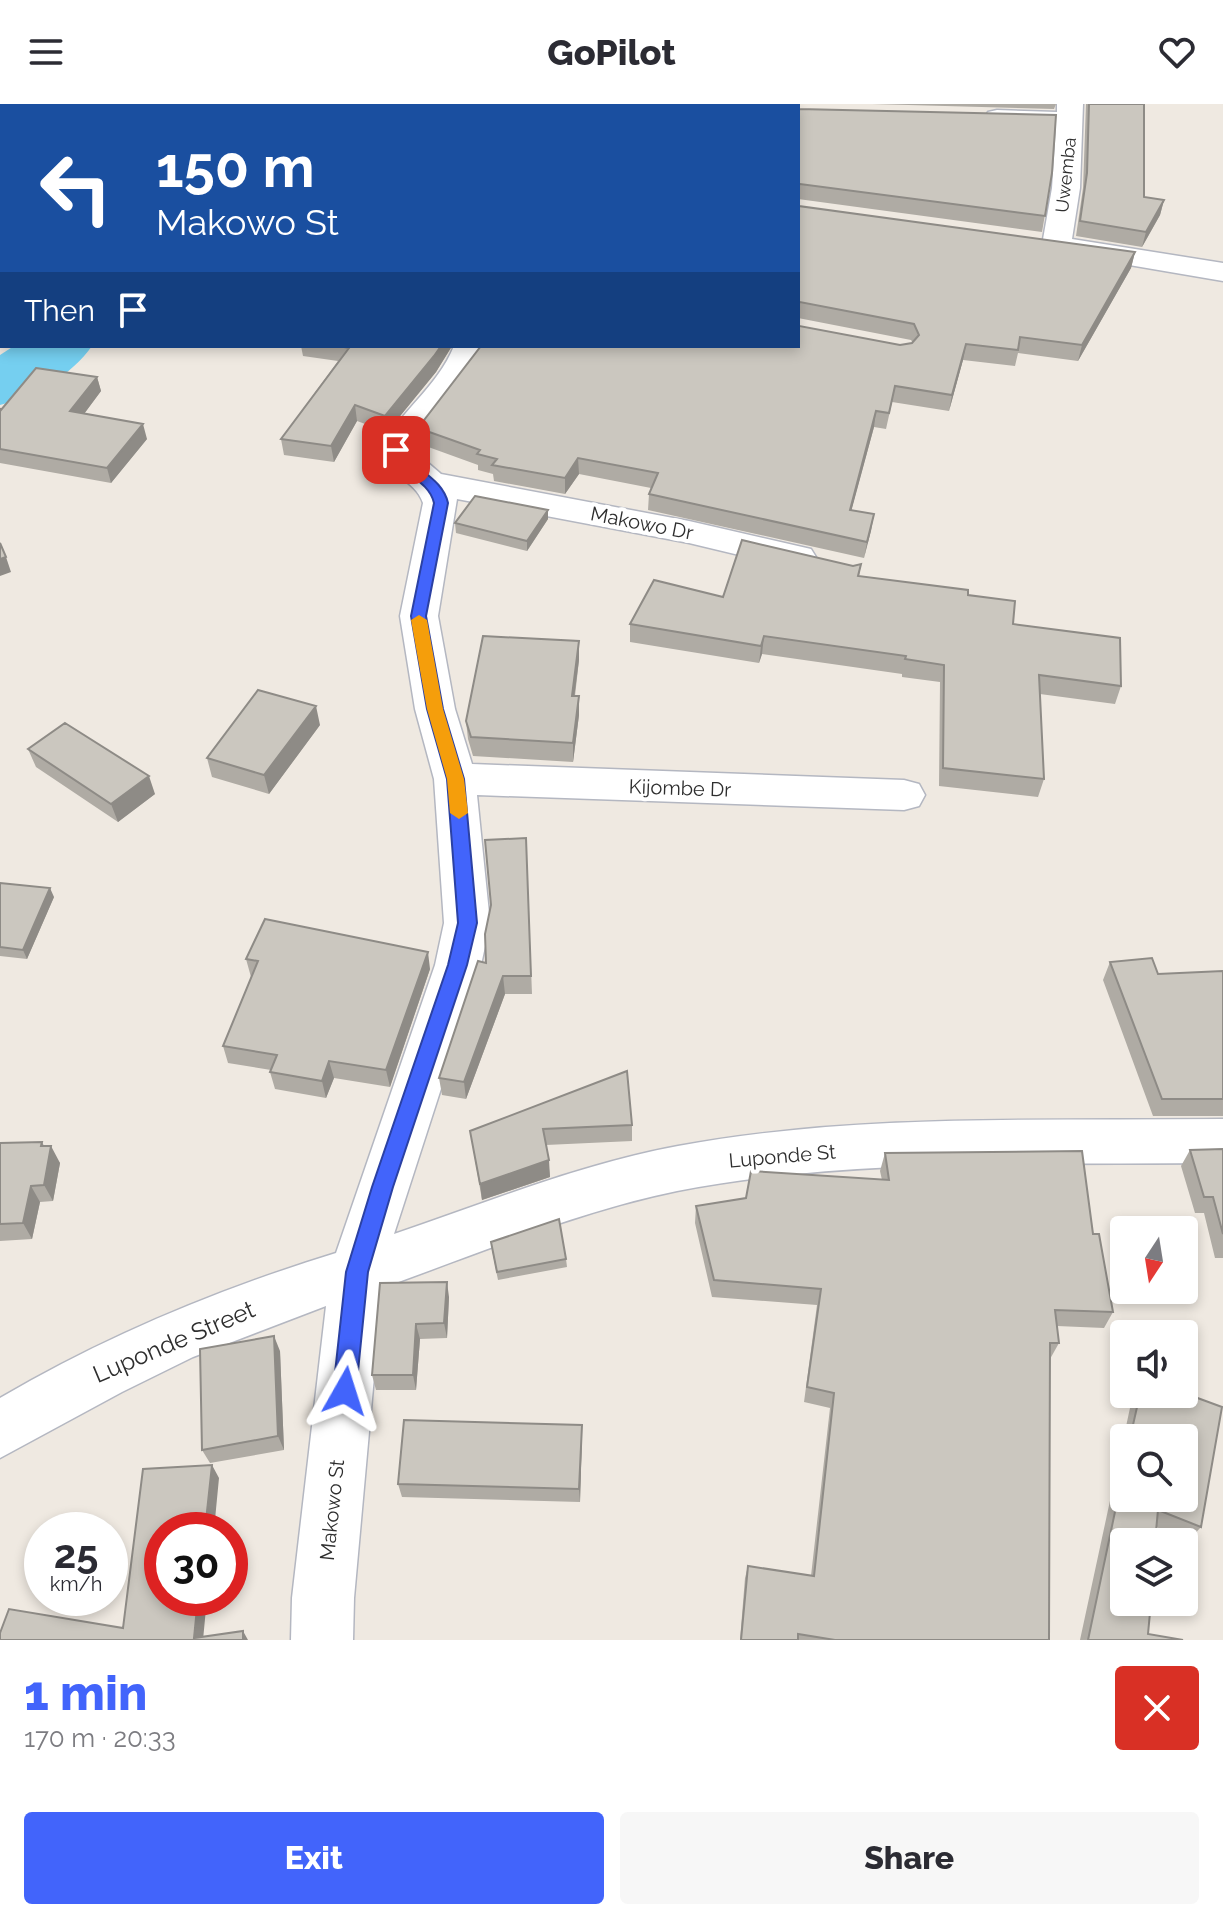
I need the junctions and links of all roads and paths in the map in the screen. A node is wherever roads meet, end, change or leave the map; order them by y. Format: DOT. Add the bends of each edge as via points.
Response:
graph roads {
  1 [pos="1070,112"];
  2 [pos="976,118"];
  3 [pos="1026,241"];
  4 [pos="1057,245"];
  5 [pos="1223,272"];
  6 [pos="469,348"];
  7 [pos="431,483"];
  8 [pos="836,565"];
  9 [pos="455,779"];
  10 [pos="904,795"];
  11 [pos="1223,1141"];
  12 [pos="357,1272"];
  13 [pos="0,1430"];
  14 [pos="322,1640"];
  1 -- 2 [label="street"];
  1 -- 4 [label="street, Uwemba"];
  3 -- 4 [label="street"];
  4 -- 5 [label="street"];
  6 -- 7 [label="street" via="396,450 398,458"];
  7 -- 8 [label="street, Makowo Dr"];
  7 -- 9 [label="street, Makowo St" via="441,503 419,616 435,709"];
  9 -- 10 [label="street, Kijombe Dr"];
  9 -- 12 [label="street, Makowo St" via="467,923 458,965"];
  11 -- 12 [label="street, Luponde St" via="920,1147 716,1162 610,1185"];
  12 -- 13 [label="street, Luponde Street" via="144,1352 65,1390"];
  12 -- 14 [label="street, Makowo St"];
}
